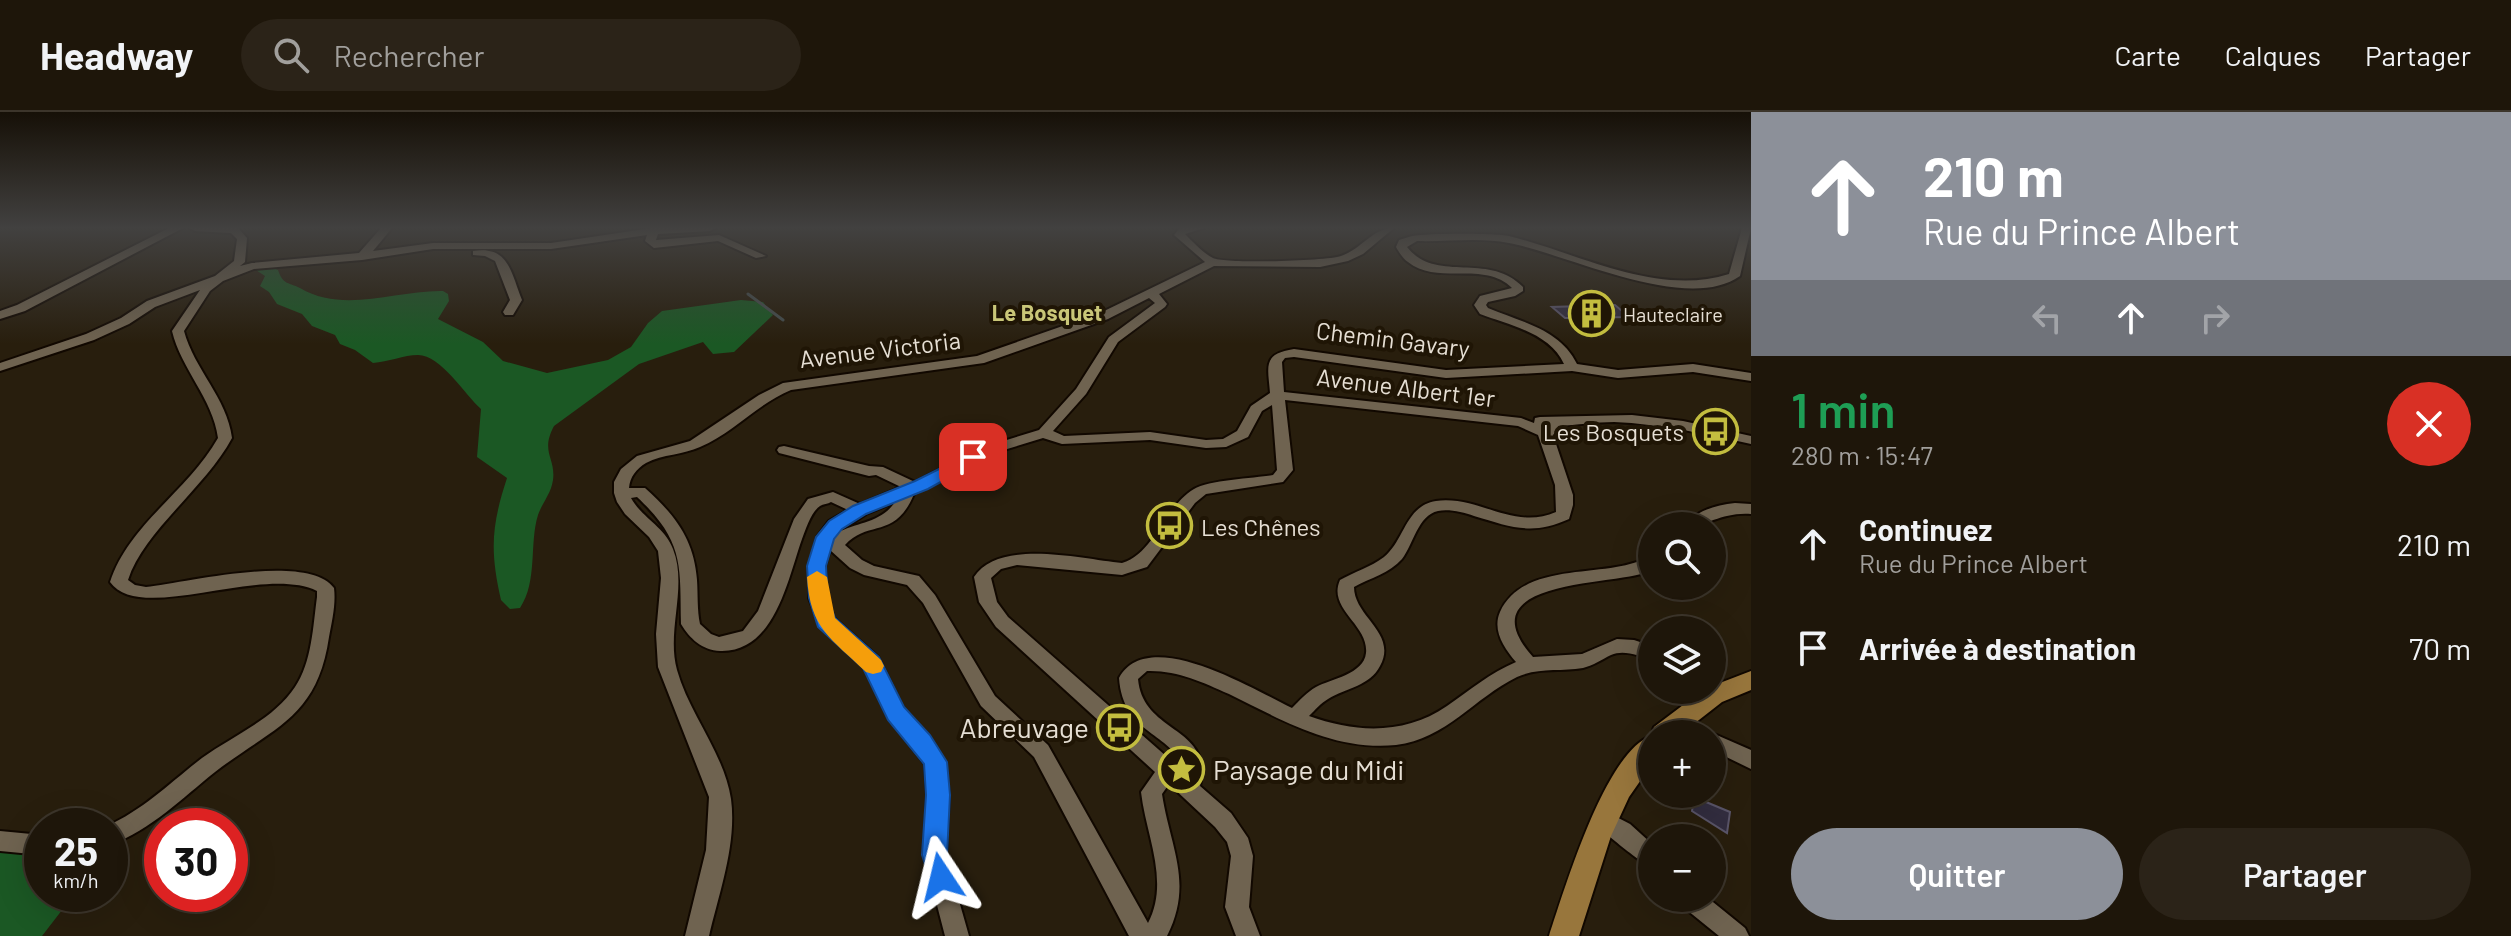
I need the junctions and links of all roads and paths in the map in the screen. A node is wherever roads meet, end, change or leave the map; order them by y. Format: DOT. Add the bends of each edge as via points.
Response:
graph roads {
  1 [pos="103,266"];
  2 [pos="234,266"];
  3 [pos="251,266"];
  4 [pos="501,266"];
  5 [pos="1205,266"];
  6 [pos="1431,266"];
  7 [pos="1603,266"];
  8 [pos="1737,266"];
  9 [pos="225,275"];
  10 [pos="1150,294"];
  11 [pos="509,312"];
  12 [pos="0,315"];
  13 [pos="0,367"];
  14 [pos="1572,367"];
  15 [pos="1751,377"];
  16 [pos="1277,395"];
  17 [pos="1541,427"];
  18 [pos="1044,433"];
  19 [pos="1751,440"];
  20 [pos="784,450"];
  21 [pos="911,490"];
  22 [pos="623,494"];
  23 [pos="1751,509"];
  24 [pos="860,510"];
  25 [pos="1713,512"];
  26 [pos="1638,568"];
  27 [pos="1638,649"];
  28 [pos="1529,665"];
  29 [pos="1751,680"];
  30 [pos="1726,688"];
  31 [pos="1697,704"];
  32 [pos="1294,718"];
  33 [pos="1678,720"];
  34 [pos="1726,748"];
  35 [pos="1751,760"];
  36 [pos="1638,764"];
  37 [pos="1172,772"];
  38 [pos="1189,788"];
  39 [pos="1603,820"];
  40 [pos="128,826"];
  41 [pos="0,841"];
  42 [pos="24,843"];
  43 [pos="1638,845"];
  44 [pos="1707,912"];
  45 [pos="697,936"];
  46 [pos="957,936"];
  47 [pos="1142,936"];
  48 [pos="1154,936"];
  49 [pos="1248,936"];
  50 [pos="1564,936"];
  51 [pos="1737,936"];
  1 -- 12 [label="street"];
  2 -- 9 [label="street"];
  3 -- 9 [label="street"];
  4 -- 11 [label="street" via="516,300"];
  5 -- 10 [label="street, Avenue Victoria"];
  6 -- 14 [label="street" via="1485,271 1511,280 1519,289 1484,299 1484,311 1556,341"];
  7 -- 8 [label="street" via="1706,286 1734,276"];
  9 -- 13 [label="street" via="151,304 98,334"];
  9 -- 40 [label="street" via="206,289 178,331 225,438 213,460 122,568 119,582 146,593 268,578 318,582 326,597 318,650 301,693 286,709"];
  10 -- 18 [label="street" via="1161,304 1113,340 1081,391"];
  10 -- 22 [label="street, Avenue Victoria" via="979,360 779,389 699,442 640,461 627,472"];
  14 -- 15 [label="street" via="1618,374 1693,368"];
  14 -- 16 [label="street, Chemin Gavary" via="1446,374 1294,353 1275,361"];
  16 -- 17 [label="street, Avenue Albert 1er"];
  16 -- 18 [label="street" via="1256,409 1243,434 1217,444 1150,436 1062,440"];
  16 -- 37 [label="street, Chemin Gavary" via="1285,470 1278,479 1202,490 1141,563 1122,569 1008,559 982,577 989,606 1002,622"];
  17 -- 19 [label="street, Avenue Albert 1er" via="1581,418 1614,418 1682,424"];
  17 -- 32 [label="street" via="1565,497 1563,515 1530,524 1449,506 1423,512 1388,563 1346,584 1347,601 1375,638 1377,655 1367,671 1320,694"];
  18 -- 21 [label="street" via="989,450"];
  20 -- 21 [label="street" via="878,470"];
  21 -- 24 [label="street"];
  21 -- 47 [label="street" via="890,518 848,534 835,543 836,549 870,571 913,580 929,599 988,701 1041,751"];
  22 -- 24 [label="street" via="640,492 673,524 689,564 690,624 705,641 717,644 744,641 760,626 809,504 833,496"];
  22 -- 45 [label="street" via="631,510 661,537 666,551 665,658 720,797 716,860"];
  23 -- 25 [label="street"];
  24 -- 46 [label="street" via="825,537 817,566 818,598 826,621 871,662 896,713 935,762 935,855"];
  26 -- 28 [label="street" via="1548,582 1521,592 1512,602 1507,631"];
  27 -- 28 [label="street" via="1614,647 1593,659"];
  28 -- 32 [label="street" via="1431,727 1400,736 1341,735"];
  29 -- 30 [label="main road"];
  31 -- 33 [label="main road"];
  32 -- 38 [label="street" via="1242,690 1185,670 1143,665 1128,678 1129,701 1191,757 1194,778"];
  34 -- 35 [label="street"];
  36 -- 39 [label="main road"];
  37 -- 38 [label="street"];
  37 -- 48 [label="street" via="1151,792 1169,872 1168,896"];
  38 -- 49 [label="street" via="1237,838 1242,856 1237,907"];
  39 -- 43 [label="street"];
  39 -- 50 [label="main road"];
  41 -- 42 [label="street"];
  44 -- 51 [label="street"];
}
